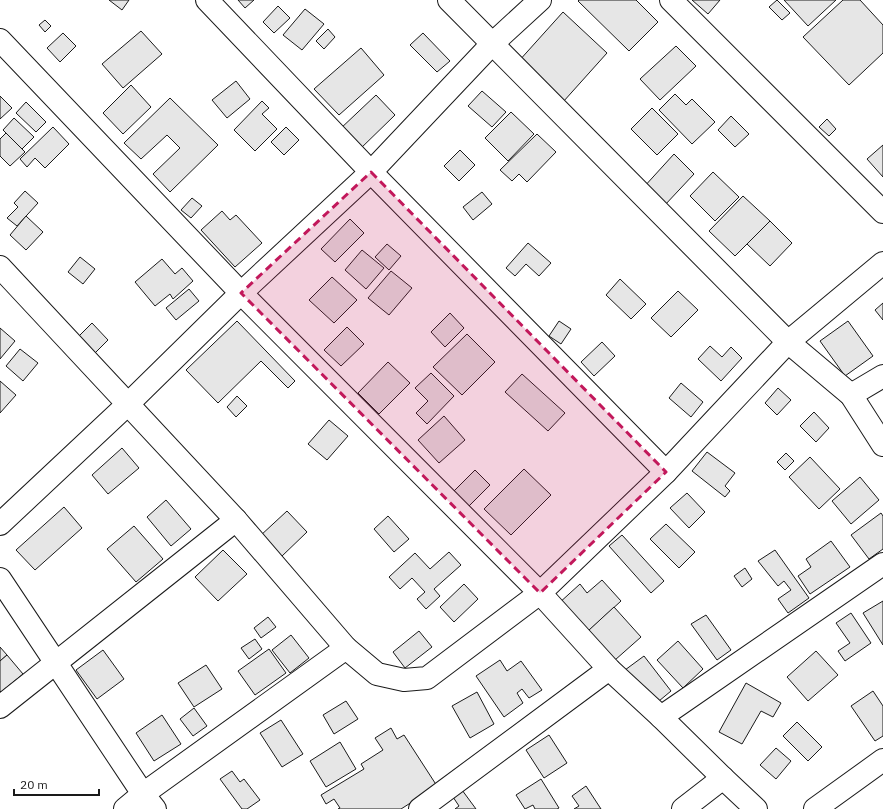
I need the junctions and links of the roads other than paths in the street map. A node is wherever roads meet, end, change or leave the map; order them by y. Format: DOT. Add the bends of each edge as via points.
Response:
graph roads {
  1 [pos="207,0"];
  2 [pos="449,0"];
  3 [pos="540,0"];
  4 [pos="671,0"];
  5 [pos="0,40"];
  6 [pos="492,44"];
  7 [pos="371,172"];
  8 [pos="883,212"];
  9 [pos="883,263"];
  10 [pos="0,267"];
  11 [pos="241,293"];
  12 [pos="788,342"];
  13 [pos="883,376"];
  14 [pos="851,394"];
  15 [pos="128,404"];
  16 [pos="883,445"];
  17 [pos="666,472"];
  18 [pos="2,517"];
  19 [pos="236,520"];
  20 [pos="883,564"];
  21 [pos="0,579"];
  22 [pos="540,593"];
  23 [pos="346,648"];
  24 [pos="56,664"];
  25 [pos="609,669"];
  26 [pos="0,707"];
  27 [pos="661,717"];
  28 [pos="883,760"];
  29 [pos="723,778"];
  30 [pos="149,802"];
  31 [pos="125,809"];
  32 [pos="420,809"];
  33 [pos="683,809"];
  34 [pos="756,809"];
  35 [pos="815,809"];
  1 -- 7 [label="street"];
  2 -- 6 [label="street"];
  3 -- 6 [label="street"];
  4 -- 8 [label="street"];
  5 -- 11 [label="street"];
  6 -- 7 [label="street"];
  6 -- 12 [label="street"];
  7 -- 11 [label="street"];
  7 -- 17 [label="street"];
  9 -- 12 [label="street"];
  10 -- 15 [label="street"];
  11 -- 15 [label="street"];
  11 -- 22 [label="street"];
  12 -- 14 [label="street"];
  12 -- 17 [label="street"];
  13 -- 14 [label="street"];
  14 -- 16 [label="street"];
  15 -- 18 [label="street"];
  15 -- 19 [label="street"];
  17 -- 22 [label="street"];
  19 -- 23 [label="street"];
  19 -- 24 [label="street"];
  20 -- 27 [label="street"];
  21 -- 24 [label="street"];
  22 -- 23 [label="street" via="427,678 404,680 377,674"];
  22 -- 25 [label="street"];
  23 -- 30 [label="street"];
  24 -- 26 [label="street"];
  24 -- 30 [label="street"];
  25 -- 27 [label="street"];
  25 -- 32 [label="street"];
  27 -- 29 [label="street"];
  28 -- 35 [label="street"];
  29 -- 33 [label="street"];
  29 -- 34 [label="street"];
  30 -- 31 [label="street"];
}
